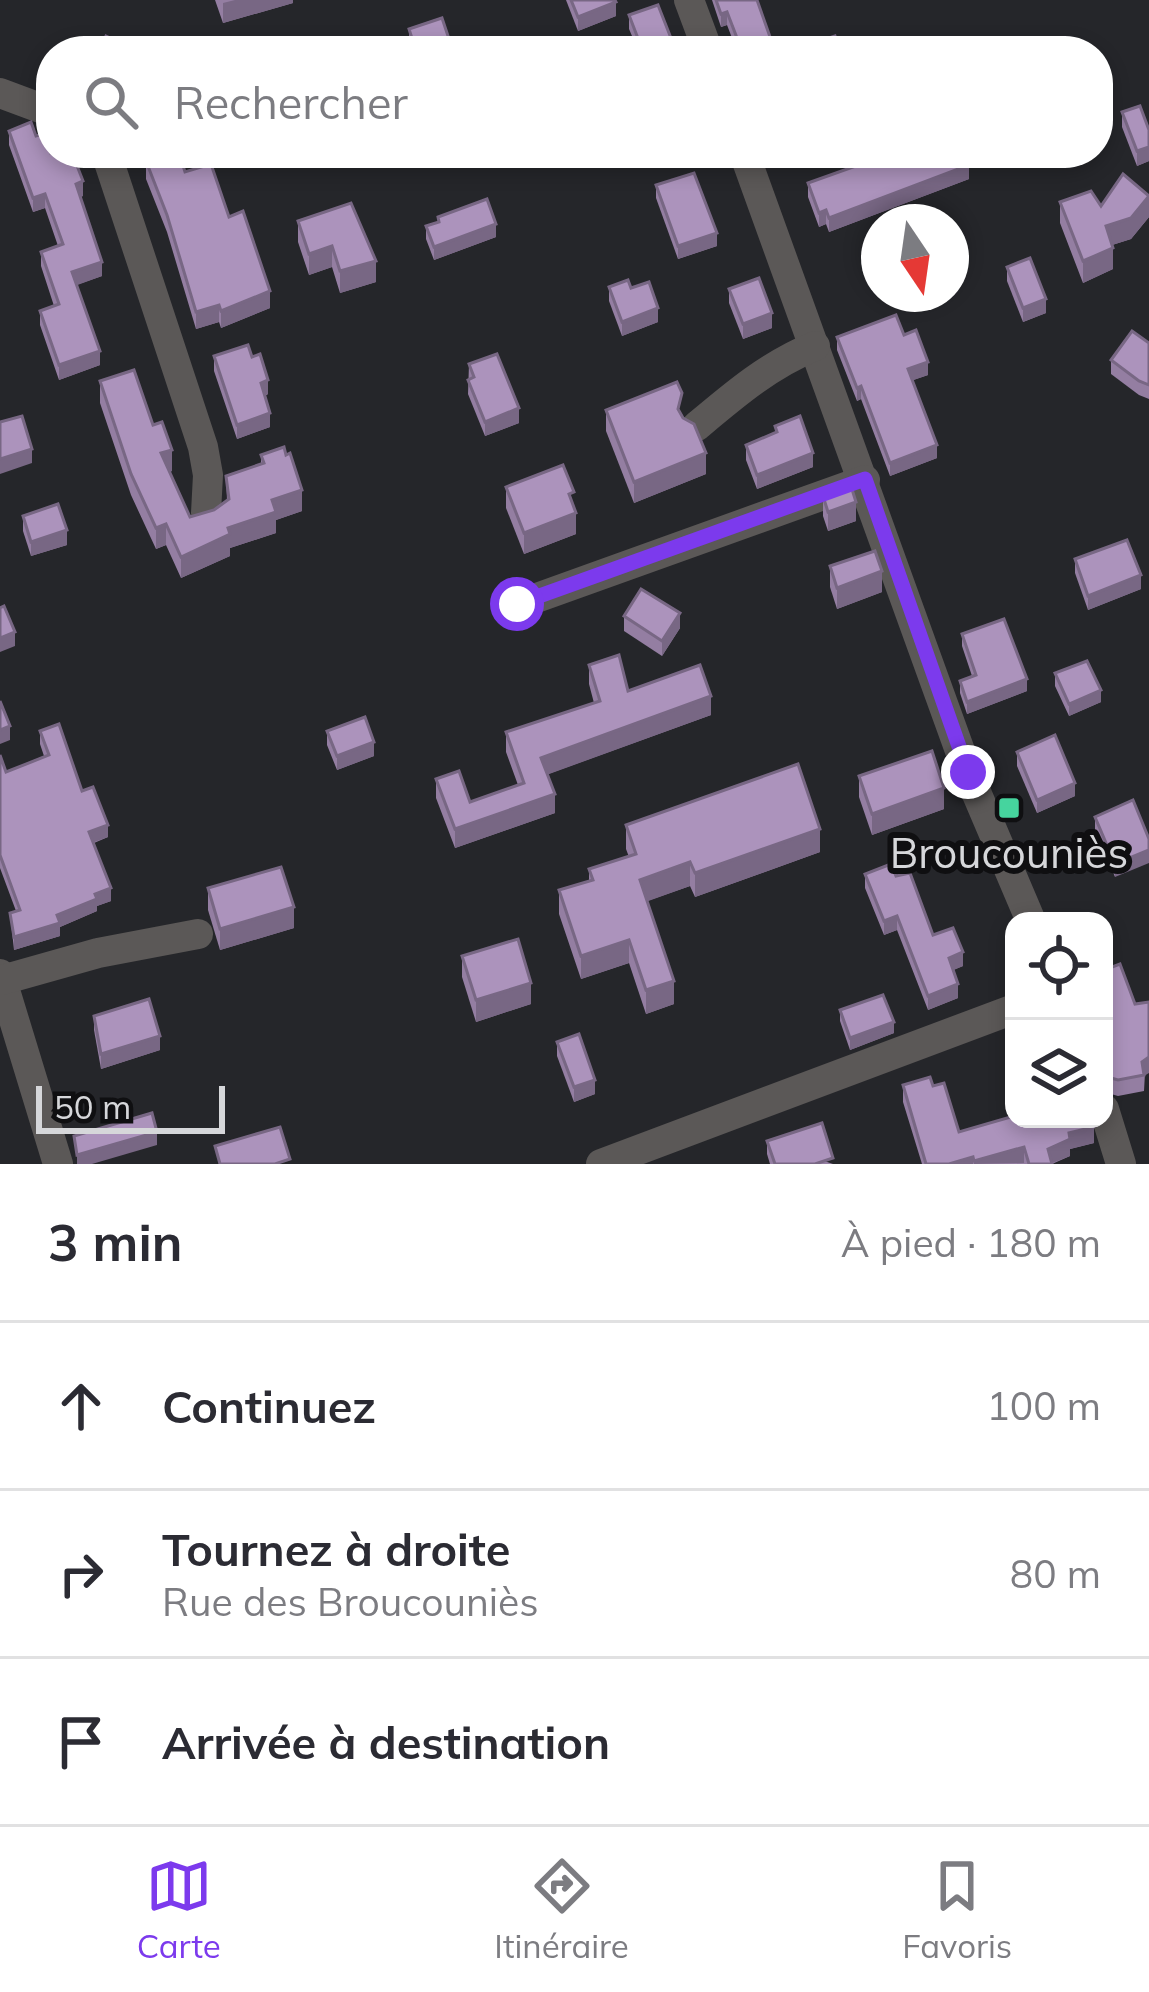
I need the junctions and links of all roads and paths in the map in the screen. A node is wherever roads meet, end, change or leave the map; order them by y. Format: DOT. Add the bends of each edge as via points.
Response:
graph roads {
  1 [pos="689,0"];
  2 [pos="702,36"];
  3 [pos="0,93"];
  4 [pos="36,106"];
  5 [pos="111,168"];
  6 [pos="750,168"];
  7 [pos="815,346"];
  8 [pos="697,426"];
  9 [pos="865,479"];
  10 [pos="206,513"];
  11 [pos="517,604"];
  12 [pos="1027,912"];
  13 [pos="199,934"];
  14 [pos="1,977"];
  15 [pos="1005,1013"];
  16 [pos="1110,1128"];
  17 [pos="58,1164"];
  18 [pos="601,1164"];
  19 [pos="1120,1164"];
  1 -- 2 [label="street"];
  3 -- 4 [label="street"];
  5 -- 10 [label="street" via="203,447"];
  6 -- 7 [label="street"];
  7 -- 8 [label="street" via="766,370"];
  7 -- 9 [label="street"];
  9 -- 11 [label="street"];
  9 -- 12 [label="street" via="968,772"];
  13 -- 14 [label="street"];
  14 -- 17 [label="street"];
  15 -- 18 [label="street"];
  16 -- 19 [label="street"];
}
